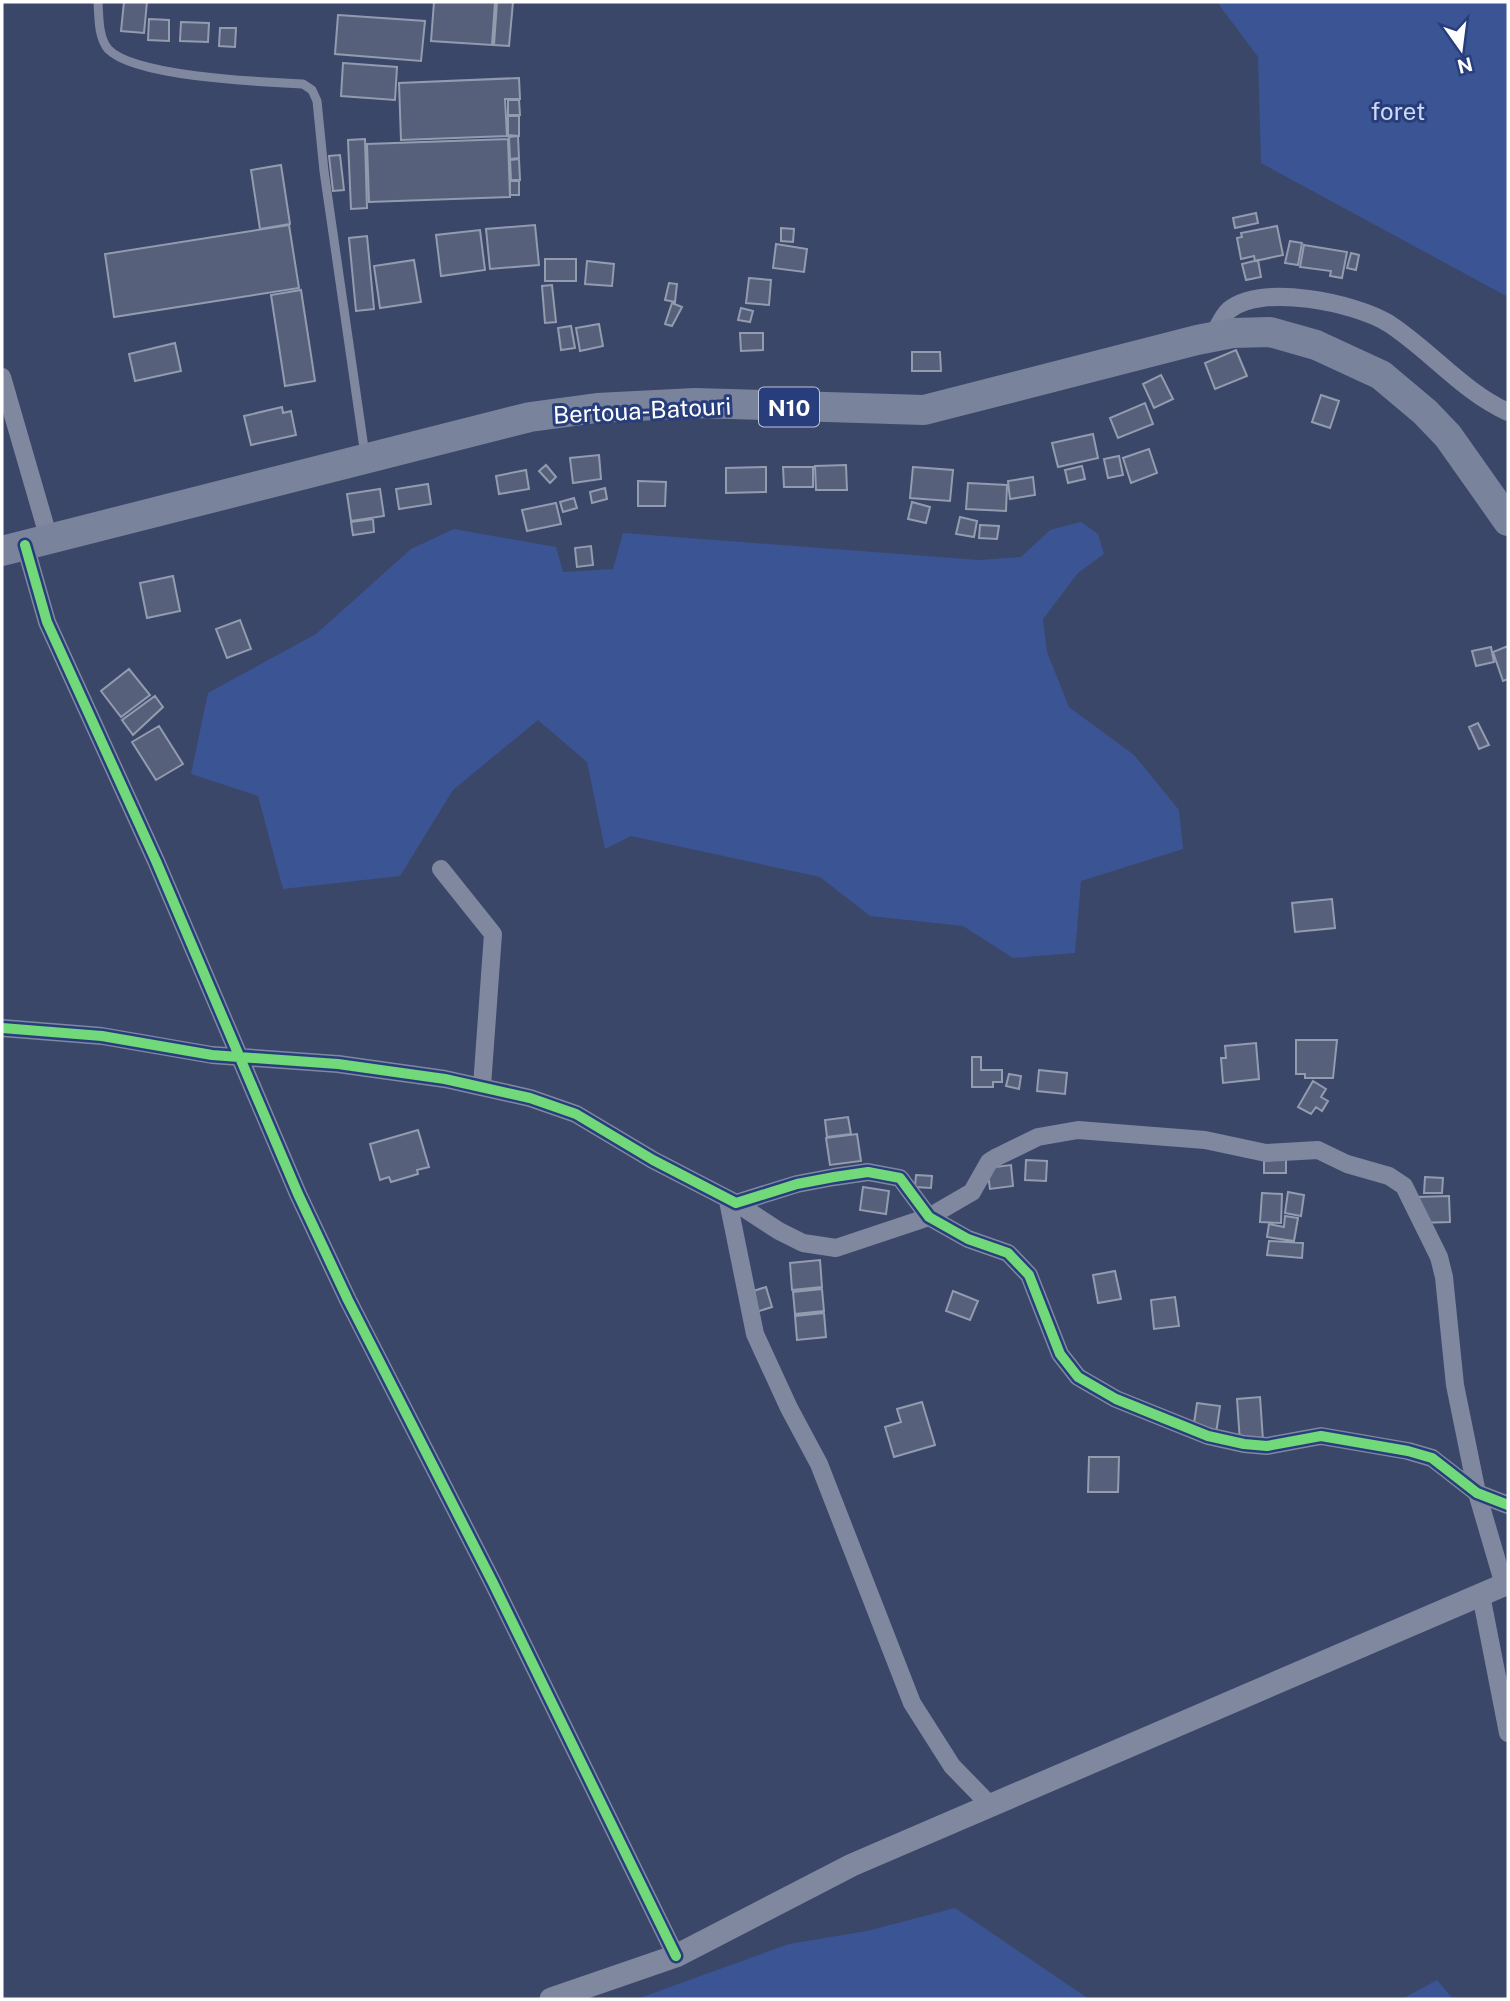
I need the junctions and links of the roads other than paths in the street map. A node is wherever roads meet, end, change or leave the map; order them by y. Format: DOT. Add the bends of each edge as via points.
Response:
graph roads {
  1 [pos="98,2"];
  2 [pos="1213,337"];
  3 [pos="2,377"];
  4 [pos="1508,412"];
  5 [pos="366,456"];
  6 [pos="1507,517"];
  7 [pos="25,545"];
  8 [pos="441,869"];
  9 [pos="2,1028"];
  10 [pos="240,1057"];
  11 [pos="482,1086"];
  12 [pos="732,1202"];
  13 [pos="929,1217"];
  14 [pos="1477,1493"];
  15 [pos="1508,1504"];
  16 [pos="1506,1584"];
  17 [pos="1481,1595"];
  18 [pos="1508,1733"];
  19 [pos="989,1804"];
  20 [pos="676,1956"];
  21 [pos="551,1999"];
  1 -- 5 [label="lane" via="106,46 119,58 189,75 303,84 312,90"];
  2 -- 4 [label="street" via="1227,311 1240,303 1270,296 1312,298 1386,322 1487,403"];
  2 -- 5 [label="highway, Bertoua-Batouri / N10" via="924,410 695,403 597,408 530,417"];
  2 -- 6 [label="highway, Bertoua-Batouri / N10" via="1250,331 1288,336 1381,375 1448,436"];
  3 -- 7 [label="street"];
  5 -- 7 [label="highway, Bertoua-Batouri / N10"];
  7 -- 10 [label="street" via="47,622"];
  8 -- 11 [label="street" via="493,934"];
  9 -- 10 [label="street" via="102,1036"];
  10 -- 11 [label="street" via="338,1064"];
  10 -- 20 [label="street" via="348,1300"];
  11 -- 12 [label="street" via="576,1114"];
  12 -- 13 [label="street" via="779,1231 823,1248 852,1244"];
  12 -- 13 [label="street" via="797,1184 868,1172 900,1178"];
  12 -- 19 [label="street" via="755,1334 819,1464 912,1703 945,1757"];
  13 -- 14 [label="street" via="968,1239 1008,1253 1029,1275 1059,1354 1078,1377 1116,1399 1209,1436 1244,1444 1267,1446 1321,1436 1420,1454"];
  13 -- 14 [label="street" via="972,1192 989,1162 1038,1136 1058,1131 1205,1140 1266,1153 1318,1150 1389,1176 1404,1186 1440,1257 1455,1385"];
  14 -- 15 [label="street"];
  14 -- 16 [label="street"];
  16 -- 17 [label="street"];
  17 -- 18 [label="street"];
  17 -- 19 [label="street"];
  19 -- 20 [label="street" via="852,1865"];
  20 -- 21 [label="street"];
}
